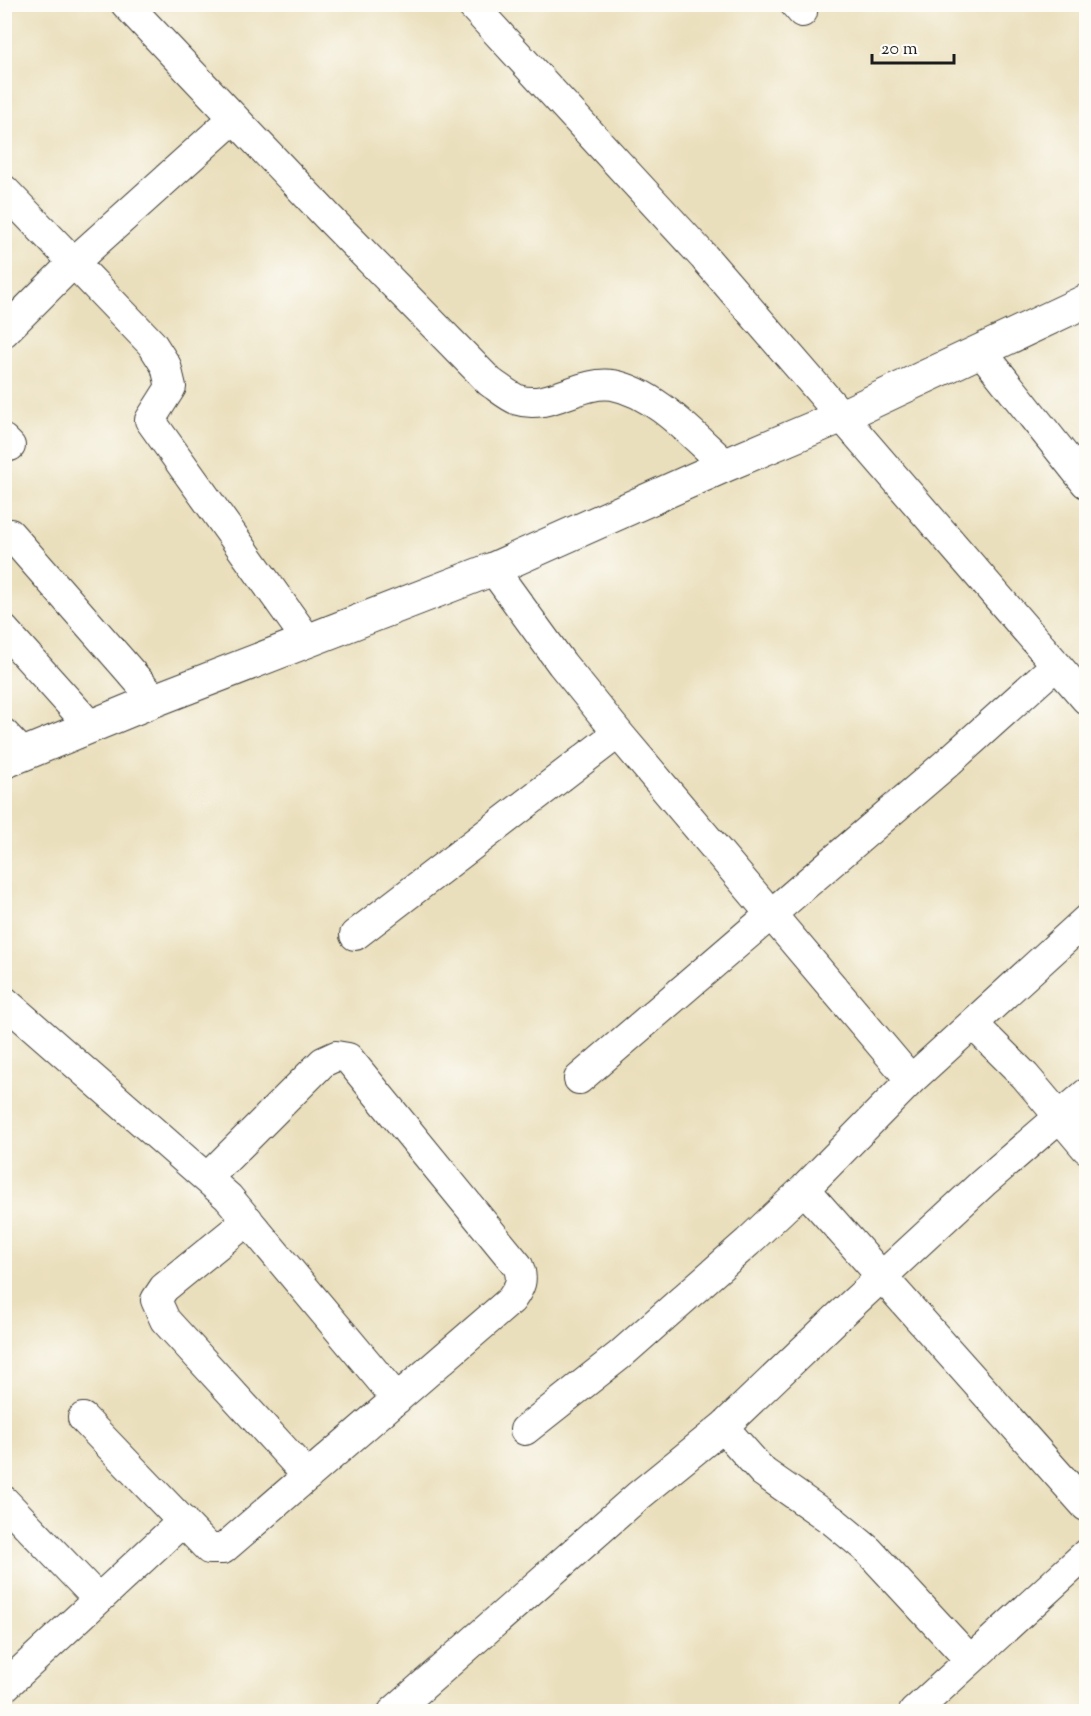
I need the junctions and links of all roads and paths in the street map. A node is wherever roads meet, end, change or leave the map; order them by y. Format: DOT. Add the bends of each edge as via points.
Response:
graph roads {
  1 [pos="126,4"];
  2 [pos="482,8"];
  3 [pos="234,118"];
  4 [pos="4,190"];
  5 [pos="73,263"];
  6 [pos="1086,301"];
  7 [pos="4,332"];
  8 [pos="981,351"];
  9 [pos="842,416"];
  10 [pos="726,465"];
  11 [pos="1086,483"];
  12 [pos="10,534"];
  13 [pos="494,569"];
  14 [pos="4,630"];
  15 [pos="308,641"];
  16 [pos="1056,665"];
  17 [pos="1086,699"];
  18 [pos="155,700"];
  19 [pos="91,727"];
  20 [pos="618,733"];
  21 [pos="11,750"];
  22 [pos="772,915"];
  23 [pos="1086,920"];
  24 [pos="355,935"];
  25 [pos="4,1001"];
  26 [pos="974,1025"];
  27 [pos="579,1078"];
  28 [pos="911,1080"];
  29 [pos="1086,1094"];
  30 [pos="1062,1117"];
  31 [pos="1086,1148"];
  32 [pos="207,1178"];
  33 [pos="804,1189"];
  34 [pos="248,1220"];
  35 [pos="883,1277"];
  36 [pos="397,1399"];
  37 [pos="83,1418"];
  38 [pos="723,1427"];
  39 [pos="525,1430"];
  40 [pos="308,1476"];
  41 [pos="4,1501"];
  42 [pos="1086,1506"];
  43 [pos="183,1521"];
  44 [pos="1086,1554"];
  45 [pos="98,1599"];
  46 [pos="970,1660"];
  47 [pos="4,1687"];
  48 [pos="393,1712"];
  49 [pos="914,1712"];
  1 -- 3 [label="street"];
  2 -- 9 [label="street"];
  3 -- 5 [label="street"];
  3 -- 10 [label="street" via="490,382 516,399 532,402 599,385 621,387 645,397"];
  4 -- 5 [label="street"];
  5 -- 7 [label="street"];
  5 -- 15 [label="street" via="152,344 171,387 150,420"];
  6 -- 8 [label="street"];
  8 -- 9 [label="street"];
  8 -- 11 [label="street"];
  9 -- 10 [label="street"];
  9 -- 16 [label="street"];
  10 -- 13 [label="street"];
  12 -- 18 [label="street"];
  13 -- 15 [label="street"];
  13 -- 20 [label="street" via="562,664"];
  14 -- 19 [label="street"];
  15 -- 18 [label="street"];
  16 -- 17 [label="street"];
  16 -- 22 [label="street"];
  18 -- 19 [label="street"];
  19 -- 21 [label="street"];
  20 -- 22 [label="street"];
  20 -- 24 [label="street"];
  22 -- 27 [label="street"];
  22 -- 28 [label="street"];
  23 -- 26 [label="street"];
  25 -- 32 [label="street"];
  26 -- 28 [label="street"];
  26 -- 30 [label="street"];
  28 -- 33 [label="street"];
  29 -- 30 [label="street"];
  30 -- 31 [label="street"];
  30 -- 35 [label="street" via="983,1183"];
  32 -- 34 [label="street"];
  32 -- 36 [label="street" via="322,1062 336,1056 348,1058 523,1276 511,1300"];
  33 -- 35 [label="street"];
  33 -- 39 [label="street" via="620,1355"];
  34 -- 36 [label="street"];
  34 -- 40 [label="street" via="164,1288 156,1300 165,1320"];
  35 -- 38 [label="street"];
  35 -- 42 [label="street"];
  36 -- 40 [label="street"];
  37 -- 43 [label="street"];
  38 -- 46 [label="street" via="763,1472 868,1551"];
  38 -- 48 [label="street" via="637,1497"];
  40 -- 43 [label="street" via="223,1549 209,1549"];
  41 -- 45 [label="street"];
  43 -- 45 [label="street"];
  44 -- 46 [label="street"];
  45 -- 47 [label="street"];
  46 -- 49 [label="street"];
}
